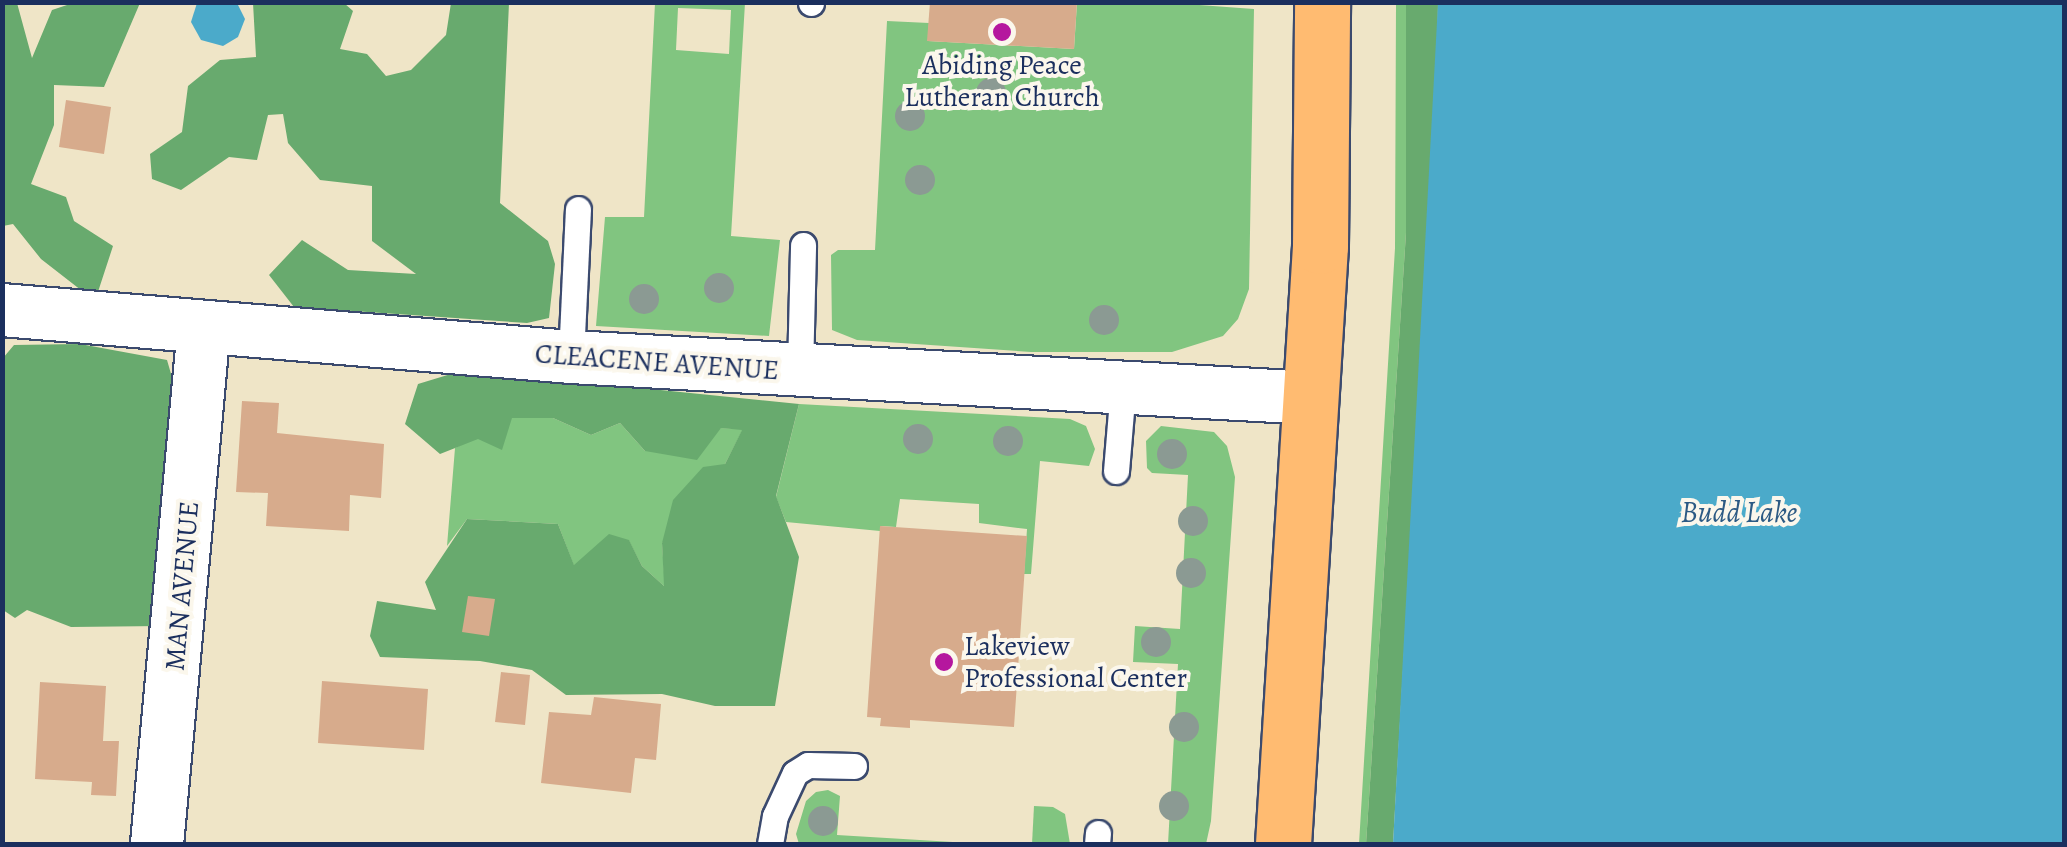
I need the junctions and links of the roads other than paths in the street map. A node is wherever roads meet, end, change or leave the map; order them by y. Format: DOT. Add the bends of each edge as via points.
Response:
graph roads {
  1 [pos="1322,2"];
  2 [pos="578,208"];
  3 [pos="804,244"];
  4 [pos="2,310"];
  5 [pos="204,327"];
  6 [pos="571,357"];
  7 [pos="800,372"];
  8 [pos="1122,387"];
  9 [pos="1312,398"];
  10 [pos="1116,471"];
  11 [pos="854,766"];
  12 [pos="157,844"];
  13 [pos="770,844"];
  14 [pos="1283,844"];
  1 -- 9 [label="main road"];
  2 -- 6 [label="lane"];
  3 -- 7 [label="lane"];
  4 -- 5 [label="street, CLEACENE AVENUE"];
  5 -- 6 [label="street, CLEACENE AVENUE"];
  5 -- 12 [label="street, MAN AVENUE"];
  6 -- 7 [label="street, CLEACENE AVENUE"];
  7 -- 8 [label="street, CLEACENE AVENUE"];
  8 -- 9 [label="street, CLEACENE AVENUE"];
  8 -- 10 [label="lane"];
  9 -- 14 [label="main road"];
  11 -- 13 [label="lane" via="808,765 795,773 774,816"];
}
